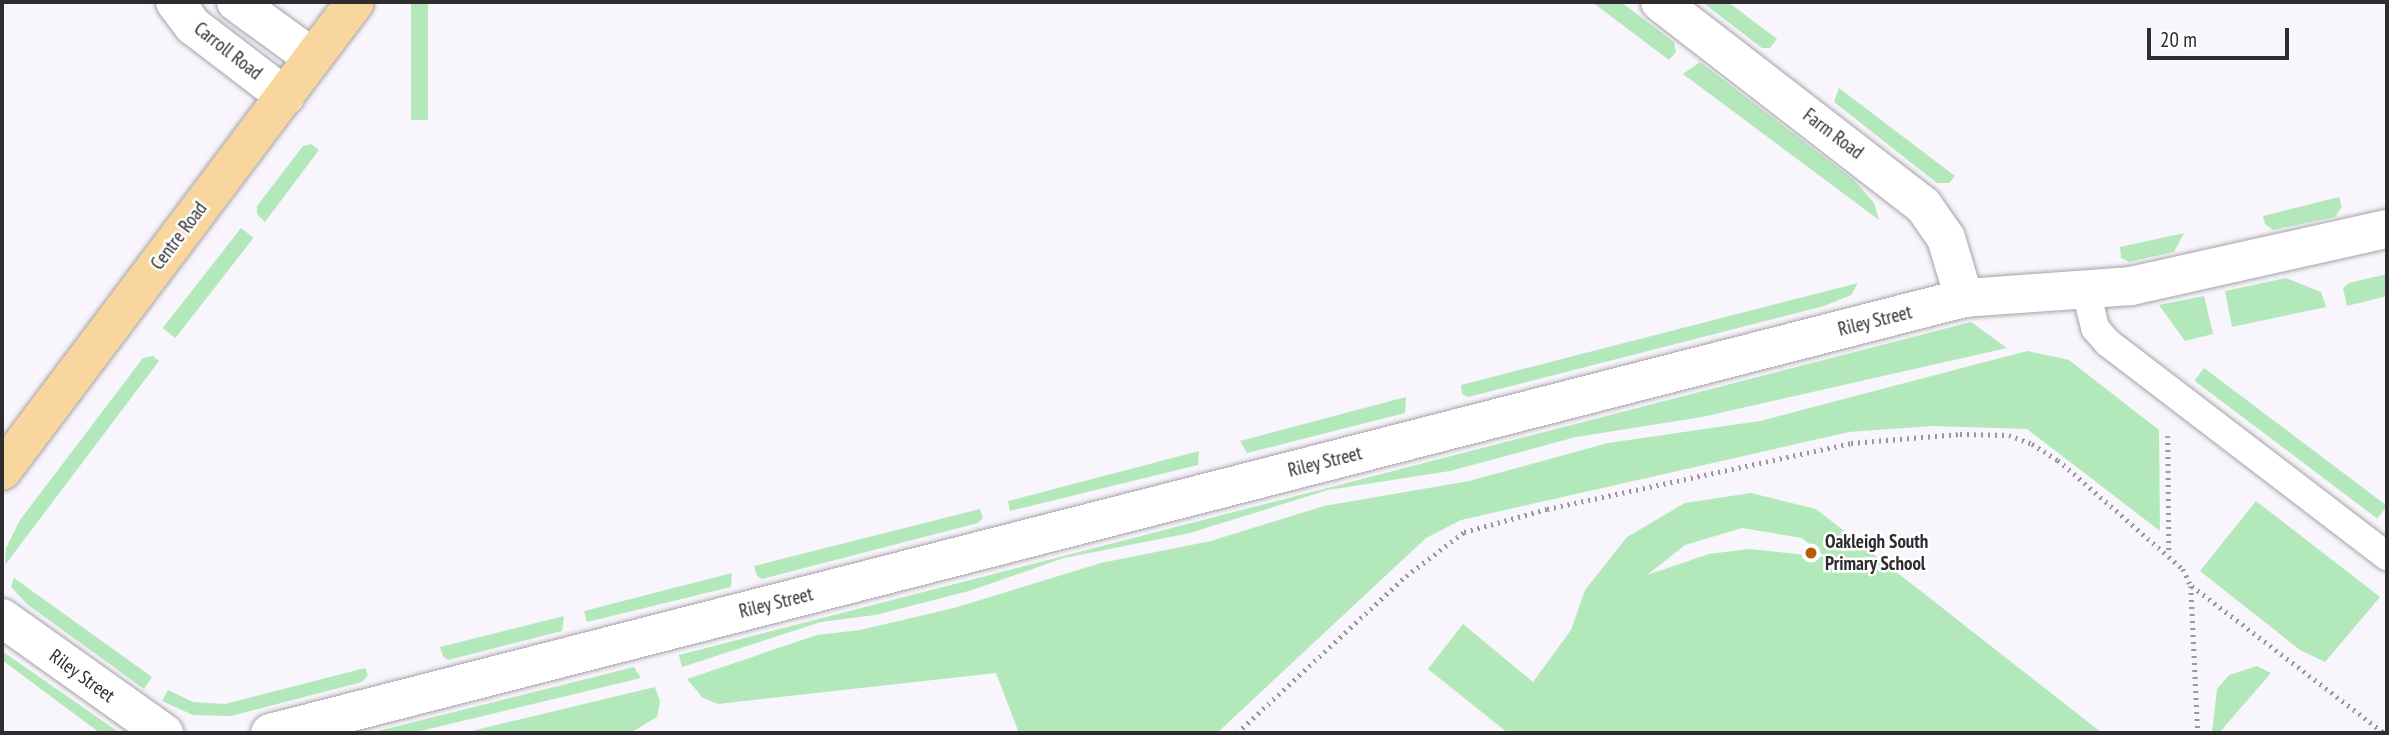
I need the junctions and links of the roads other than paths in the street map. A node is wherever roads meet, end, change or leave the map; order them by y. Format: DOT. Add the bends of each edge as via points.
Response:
graph roads {
  1 [pos="174,2"];
  2 [pos="236,2"];
  3 [pos="355,2"];
  4 [pos="1660,2"];
  5 [pos="313,58"];
  6 [pos="285,96"];
  7 [pos="2387,229"];
  8 [pos="2086,291"];
  9 [pos="1964,298"];
  10 [pos="2,471"];
  11 [pos="2387,556"];
  12 [pos="2,618"];
  13 [pos="164,733"];
  14 [pos="270,733"];
  1 -- 6 [label="street, Carroll Road" via="193,26"];
  2 -- 5 [label="street"];
  3 -- 5 [label="main road, Centre Road"];
  4 -- 9 [label="street, Farm Road" via="1923,205 1946,238"];
  5 -- 6 [label="main road, Centre Road"];
  6 -- 10 [label="main road, Centre Road"];
  7 -- 8 [label="street, Riley Street" via="2131,286"];
  8 -- 9 [label="street, Riley Street"];
  8 -- 11 [label="lane" via="2095,328 2108,343"];
  9 -- 14 [label="street, Riley Street"];
  12 -- 13 [label="street, Riley Street"];
}
